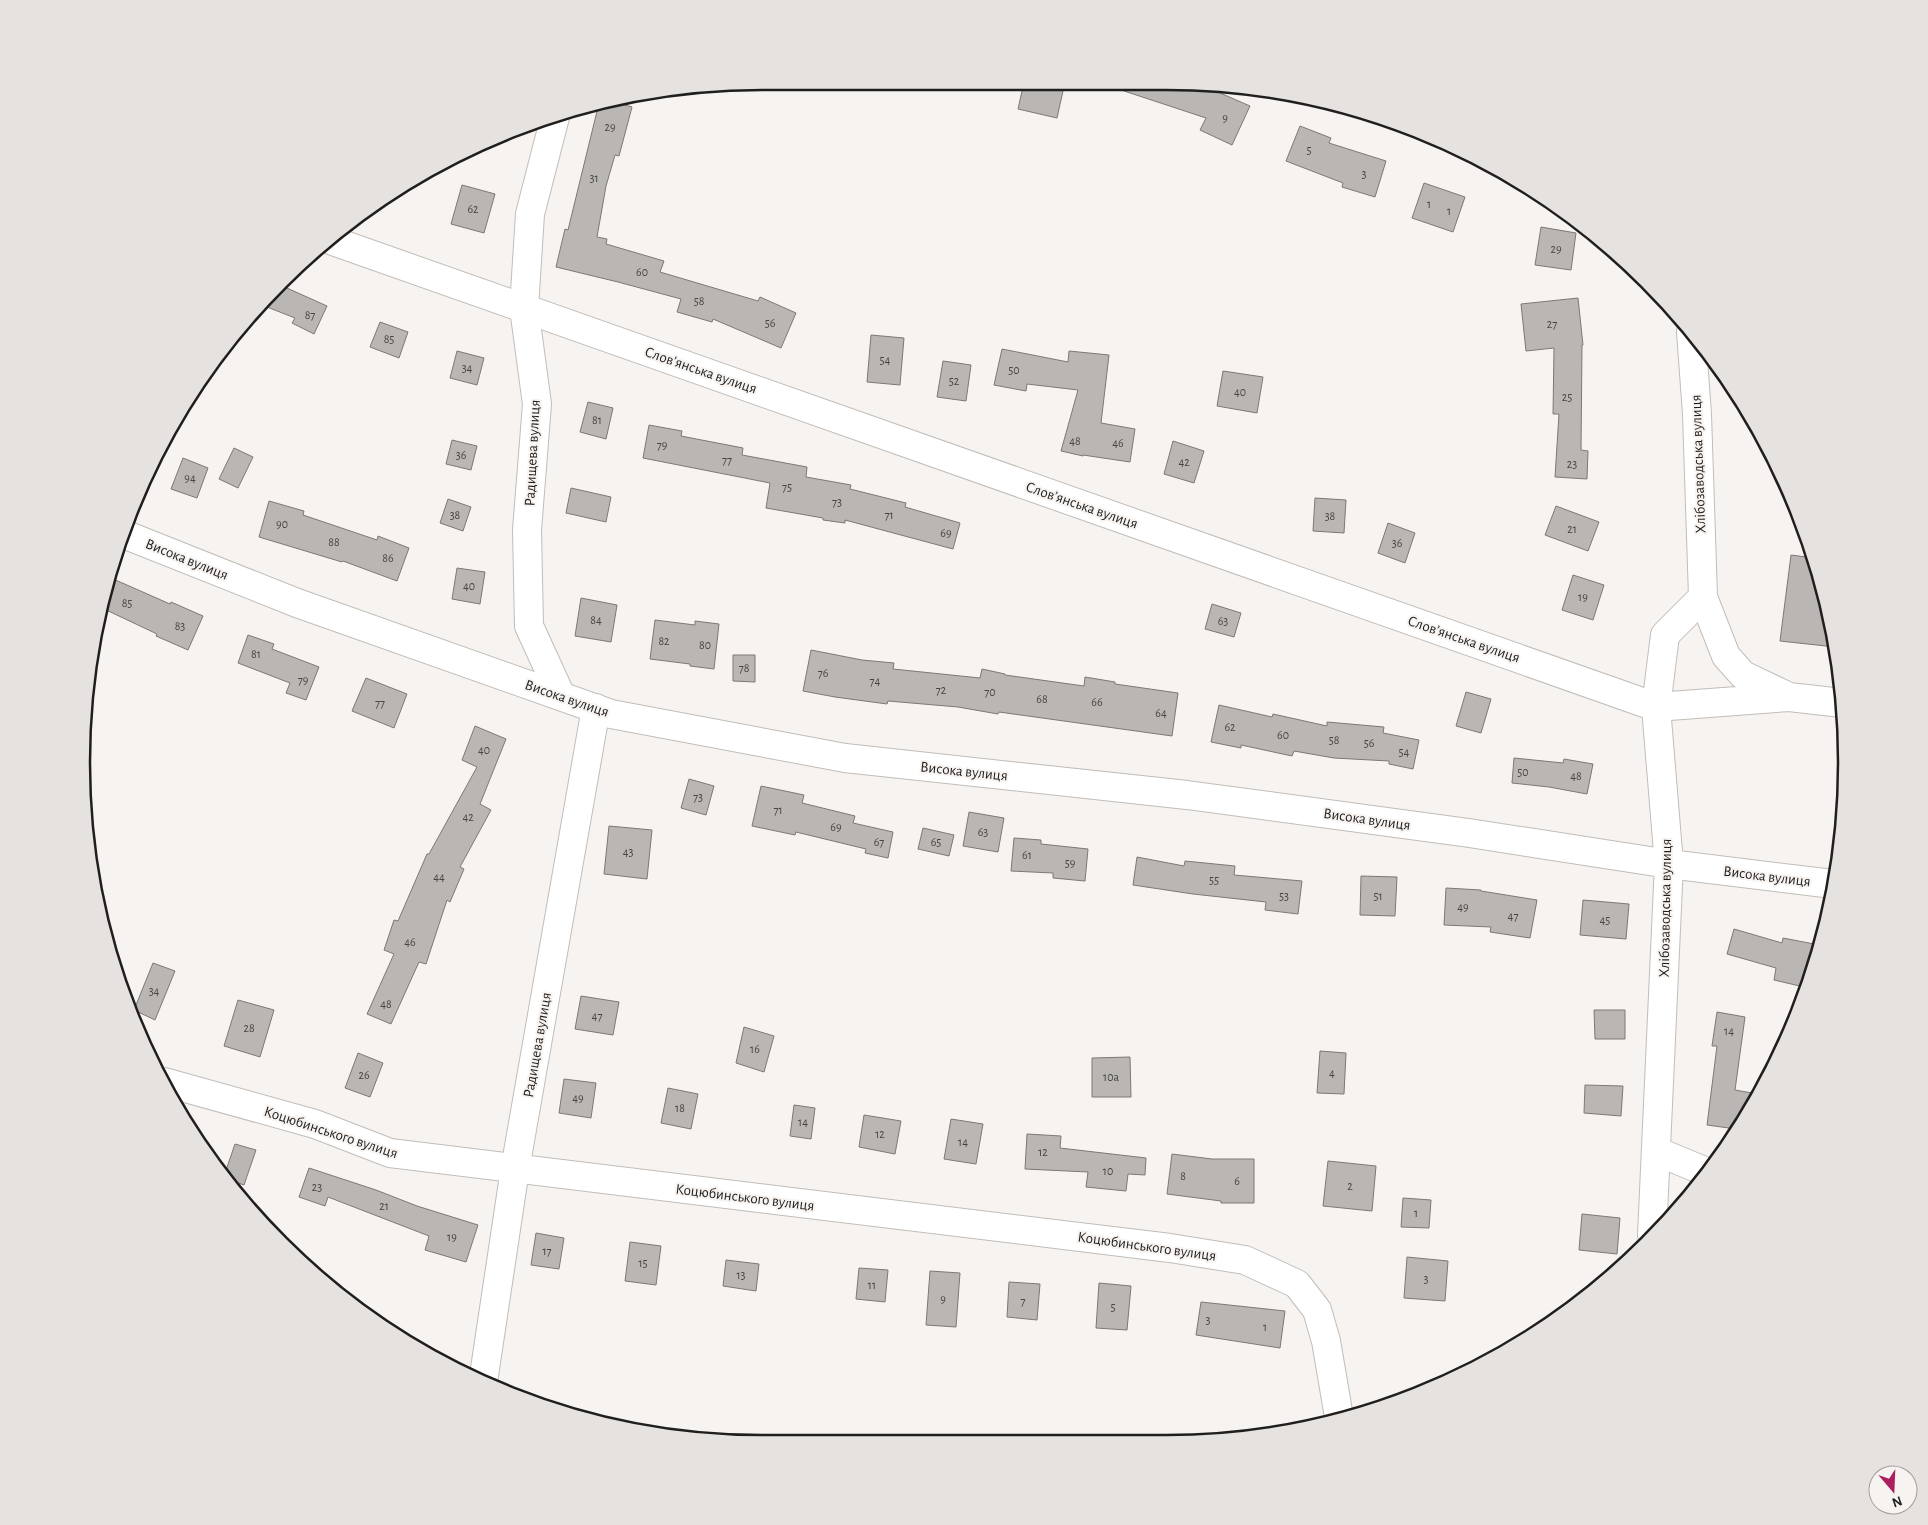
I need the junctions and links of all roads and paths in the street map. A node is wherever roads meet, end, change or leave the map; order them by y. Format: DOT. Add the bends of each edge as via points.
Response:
graph roads {
  1 [pos="554,124"];
  2 [pos="337,242"];
  3 [pos="524,308"];
  4 [pos="1692,344"];
  5 [pos="130,536"];
  6 [pos="1703,597"];
  7 [pos="561,696"];
  8 [pos="1789,697"];
  9 [pos="1835,702"];
  10 [pos="1656,707"];
  11 [pos="596,708"];
  12 [pos="1668,864"];
  13 [pos="1827,883"];
  14 [pos="172,1084"];
  15 [pos="1656,1151"];
  16 [pos="515,1169"];
  17 [pos="1701,1169"];
  18 [pos="1652,1226"];
  19 [pos="484,1375"];
  20 [pos="1338,1412"];
  1 -- 3 [label="street, Радищева вулиця" via="530,214"];
  2 -- 3 [label="street, Слов’янська вулиця"];
  3 -- 7 [label="street, Радищева вулиця" via="536,404 527,530 529,626"];
  3 -- 10 [label="street, Слов’янська вулиця"];
  4 -- 6 [label="street, Хлібозаводська вулиця"];
  5 -- 7 [label="street, Висока вулиця" via="296,603"];
  6 -- 8 [label="street, Хлібозаводська вулиця" via="1726,656 1743,675"];
  6 -- 10 [label="street, Хлібозаводська вулиця" via="1665,635"];
  7 -- 11 [label="street, Висока вулиця"];
  8 -- 9 [label="street, Слов’янська вулиця"];
  8 -- 10 [label="street, Слов’янська вулиця"];
  10 -- 12 [label="street, Хлібозаводська вулиця"];
  11 -- 12 [label="street, Висока вулиця" via="611,714 845,758 1187,795"];
  11 -- 16 [label="street, Радищева вулиця"];
  12 -- 13 [label="street, Висока вулиця"];
  12 -- 15 [label="street, Хлібозаводська вулиця"];
  14 -- 16 [label="street, Коцюбинського вулиця" via="315,1124 390,1153"];
  15 -- 17 [label="street"];
  15 -- 18 [label="street, Хлібозаводська вулиця"];
  16 -- 19 [label="street, Радищева вулиця"];
  16 -- 20 [label="street, Коцюбинського вулиця" via="1170,1248 1245,1260 1297,1284 1317,1310 1326,1341"];
}
